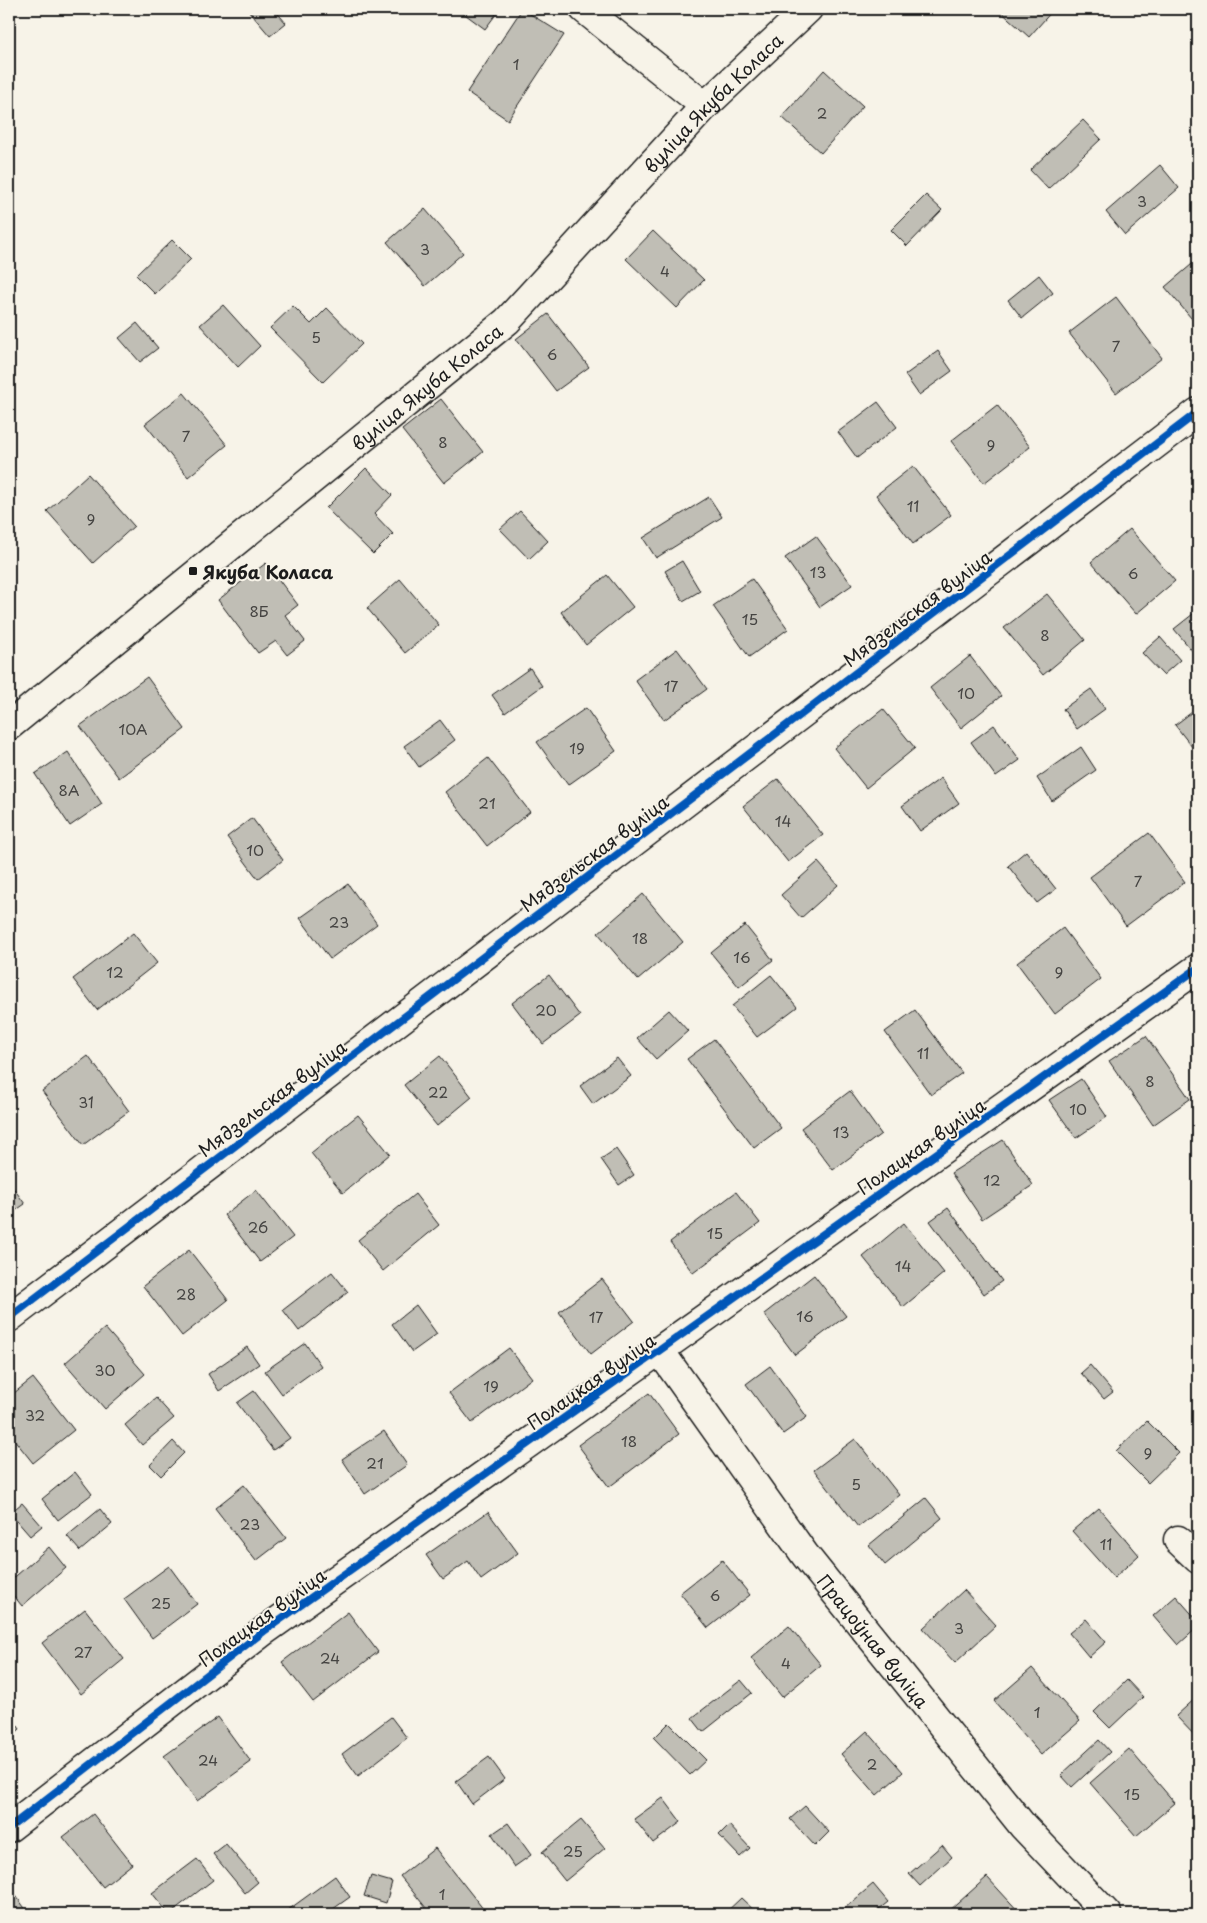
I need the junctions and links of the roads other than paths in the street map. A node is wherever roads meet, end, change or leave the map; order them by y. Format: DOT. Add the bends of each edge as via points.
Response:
graph roads {
  1 [pos="584,9"];
  2 [pos="808,9"];
  3 [pos="705,106"];
  4 [pos="1198,412"];
  5 [pos="9,726"];
  6 [pos="1198,968"];
  7 [pos="9,1318"];
  8 [pos="660,1351"];
  9 [pos="1178,1540"];
  10 [pos="1198,1559"];
  11 [pos="9,1828"];
  12 [pos="1107,1914"];
  1 -- 3 [label="street"];
  2 -- 3 [label="street, вуліца Якуба Коласа"];
  3 -- 5 [label="street, вуліца Якуба Коласа" via="507,321"];
  4 -- 7 [label="street, Мядзельская вуліца"];
  6 -- 8 [label="street, Полацкая вуліца"];
  8 -- 11 [label="street, Полацкая вуліца" via="264,1631"];
  8 -- 12 [label="street, Працоўная вуліца" via="805,1555 1023,1826"];
  9 -- 10 [label="street"];
}
